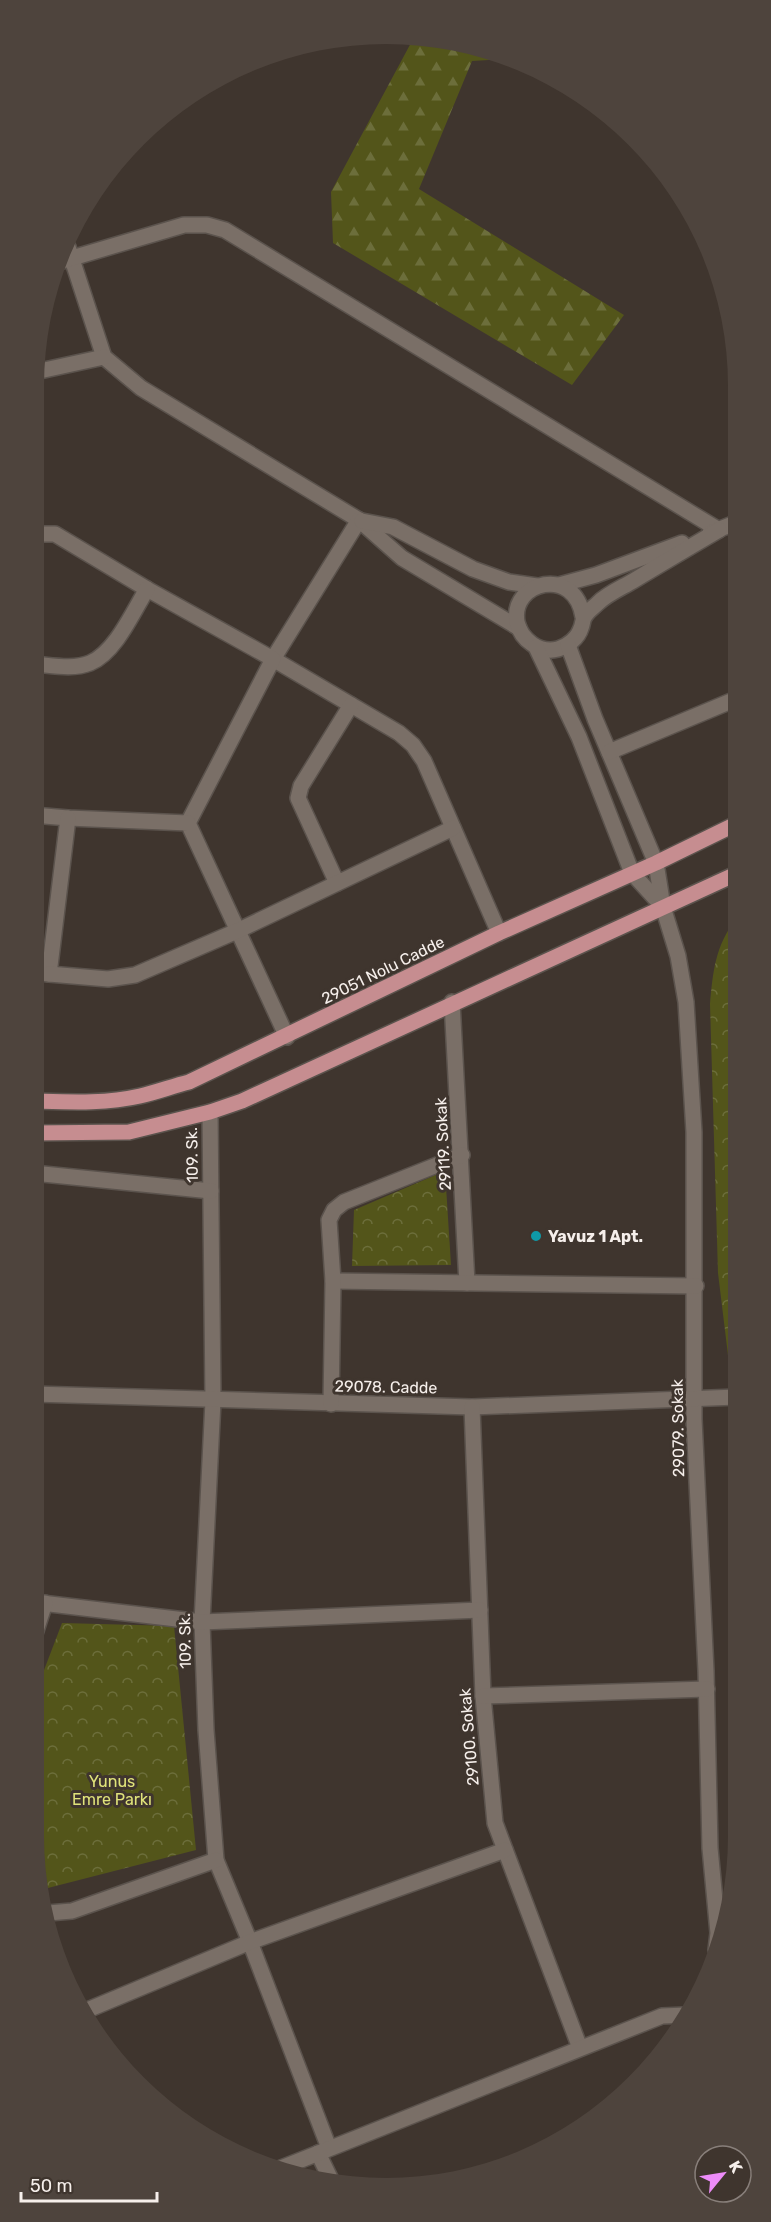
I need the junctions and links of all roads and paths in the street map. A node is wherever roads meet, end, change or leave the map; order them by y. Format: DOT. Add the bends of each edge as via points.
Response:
graph roads {
  1 [pos="70,254"];
  2 [pos="68,259"];
  3 [pos="104,357"];
  4 [pos="44,370"];
  5 [pos="359,520"];
  6 [pos="728,526"];
  7 [pos="719,530"];
  8 [pos="44,534"];
  9 [pos="559,585"];
  10 [pos="537,586"];
  11 [pos="147,589"];
  12 [pos="583,617"];
  13 [pos="519,628"];
  14 [pos="568,645"];
  15 [pos="536,647"];
  16 [pos="273,659"];
  17 [pos="44,665"];
  18 [pos="728,702"];
  19 [pos="351,705"];
  20 [pos="609,752"];
  21 [pos="44,815"];
  22 [pos="68,818"];
  23 [pos="188,823"];
  24 [pos="453,828"];
  25 [pos="728,828"];
  26 [pos="656,863"];
  27 [pos="632,873"];
  28 [pos="728,878"];
  29 [pos="337,883"];
  30 [pos="663,907"];
  31 [pos="237,931"];
  32 [pos="499,933"];
  33 [pos="44,973"];
  34 [pos="49,974"];
  35 [pos="452,1002"];
  36 [pos="287,1037"];
  37 [pos="44,1101"];
  38 [pos="210,1112"];
  39 [pos="44,1133"];
  40 [pos="462,1155"];
  41 [pos="44,1174"];
  42 [pos="211,1191"];
  43 [pos="333,1281"];
  44 [pos="467,1283"];
  45 [pos="696,1286"];
  46 [pos="44,1394"];
  47 [pos="728,1397"];
  48 [pos="694,1398"];
  49 [pos="213,1401"];
  50 [pos="331,1404"];
  51 [pos="472,1407"];
  52 [pos="44,1604"];
  53 [pos="480,1610"];
  54 [pos="202,1622"];
  55 [pos="707,1689"];
  56 [pos="483,1696"];
  57 [pos="505,1850"];
  58 [pos="216,1860"];
  59 [pos="52,1913"];
  60 [pos="717,1921"];
  61 [pos="250,1941"];
  62 [pos="90,2009"];
  63 [pos="677,2015"];
  64 [pos="579,2048"];
  65 [pos="323,2150"];
  66 [pos="289,2164"];
  67 [pos="330,2174"];
  1 -- 7 [label="street" via="184,225 225,230"];
  2 -- 3 [label="street"];
  3 -- 4 [label="street"];
  3 -- 5 [label="street" via="141,388"];
  5 -- 10 [label="street" via="393,527 482,573"];
  5 -- 13 [label="street" via="402,558"];
  5 -- 16 [label="street"];
  6 -- 7 [label="street"];
  7 -- 9 [label="street"];
  7 -- 12 [label="street" via="600,601"];
  8 -- 11 [label="street" via="55,534"];
  9 -- 10 [label="street"];
  9 -- 12 [label="street" via="577,597"];
  10 -- 13 [label="street" via="521,600 517,611"];
  11 -- 16 [label="street"];
  11 -- 17 [label="street" via="101,657 88,664"];
  12 -- 14 [label="street" via="576,638"];
  13 -- 15 [label="street"];
  14 -- 15 [label="street" via="547,650"];
  14 -- 20 [label="street, 29079. Sokak"];
  15 -- 27 [label="street" via="579,737"];
  16 -- 19 [label="street"];
  16 -- 23 [label="street"];
  18 -- 20 [label="street"];
  19 -- 24 [label="street" via="413,745"];
  19 -- 29 [label="street" via="301,786 298,798"];
  20 -- 26 [label="street, 29079. Sokak"];
  21 -- 22 [label="street"];
  22 -- 23 [label="street"];
  22 -- 34 [label="street"];
  23 -- 31 [label="street"];
  24 -- 29 [label="street"];
  24 -- 32 [label="street"];
  25 -- 26 [label="main road, 29051 Nolu Cadde"];
  26 -- 27 [label="main road, 29051 Nolu Cadde"];
  26 -- 30 [label="street, 29079. Sokak"];
  27 -- 30 [label="street"];
  27 -- 32 [label="main road, 29051 Nolu Cadde"];
  28 -- 30 [label="main road"];
  29 -- 31 [label="street"];
  30 -- 35 [label="main road"];
  30 -- 45 [label="street, 29079. Sokak" via="678,956 686,1002 694,1132"];
  31 -- 34 [label="street" via="135,975 108,979"];
  31 -- 36 [label="street"];
  32 -- 36 [label="main road, 29051 Nolu Cadde"];
  33 -- 34 [label="street"];
  35 -- 38 [label="main road" via="294,1078"];
  35 -- 40 [label="street, 29119. Sokak"];
  36 -- 37 [label="main road, 29051 Nolu Cadde" via="189,1082 140,1096 91,1102"];
  38 -- 39 [label="main road" via="129,1132"];
  38 -- 42 [label="street, 109. Sk."];
  40 -- 43 [label="street" via="344,1202 334,1210 329,1220"];
  40 -- 44 [label="street, 29119. Sokak"];
  41 -- 42 [label="street"];
  42 -- 49 [label="street, 109. Sk."];
  43 -- 44 [label="street"];
  43 -- 50 [label="street"];
  44 -- 45 [label="street"];
  45 -- 48 [label="street, 29079. Sokak"];
  46 -- 49 [label="street, 29078. Cadde"];
  47 -- 48 [label="street, 29078. Cadde"];
  48 -- 51 [label="street, 29078. Cadde"];
  48 -- 55 [label="street, 29079. Sokak"];
  49 -- 50 [label="street, 29078. Cadde"];
  49 -- 54 [label="street, 109. Sk."];
  50 -- 51 [label="street, 29078. Cadde"];
  51 -- 53 [label="street, 29100. Sokak"];
  52 -- 54 [label="street"];
  53 -- 54 [label="street"];
  53 -- 56 [label="street, 29100. Sokak"];
  54 -- 58 [label="street, 109. Sk."];
  55 -- 56 [label="street"];
  55 -- 60 [label="street, 29079. Sokak" via="710,1848"];
  56 -- 57 [label="street, 29100. Sokak" via="495,1823"];
  57 -- 61 [label="street"];
  57 -- 64 [label="street, 29100. Sokak"];
  58 -- 59 [label="street" via="72,1911"];
  58 -- 61 [label="street, 109. Sk."];
  61 -- 62 [label="street"];
  61 -- 65 [label="street, 109. Sk."];
  63 -- 64 [label="street" via="662,2016"];
  64 -- 65 [label="street"];
  65 -- 66 [label="street"];
  65 -- 67 [label="street, 109. Sk."];
}
